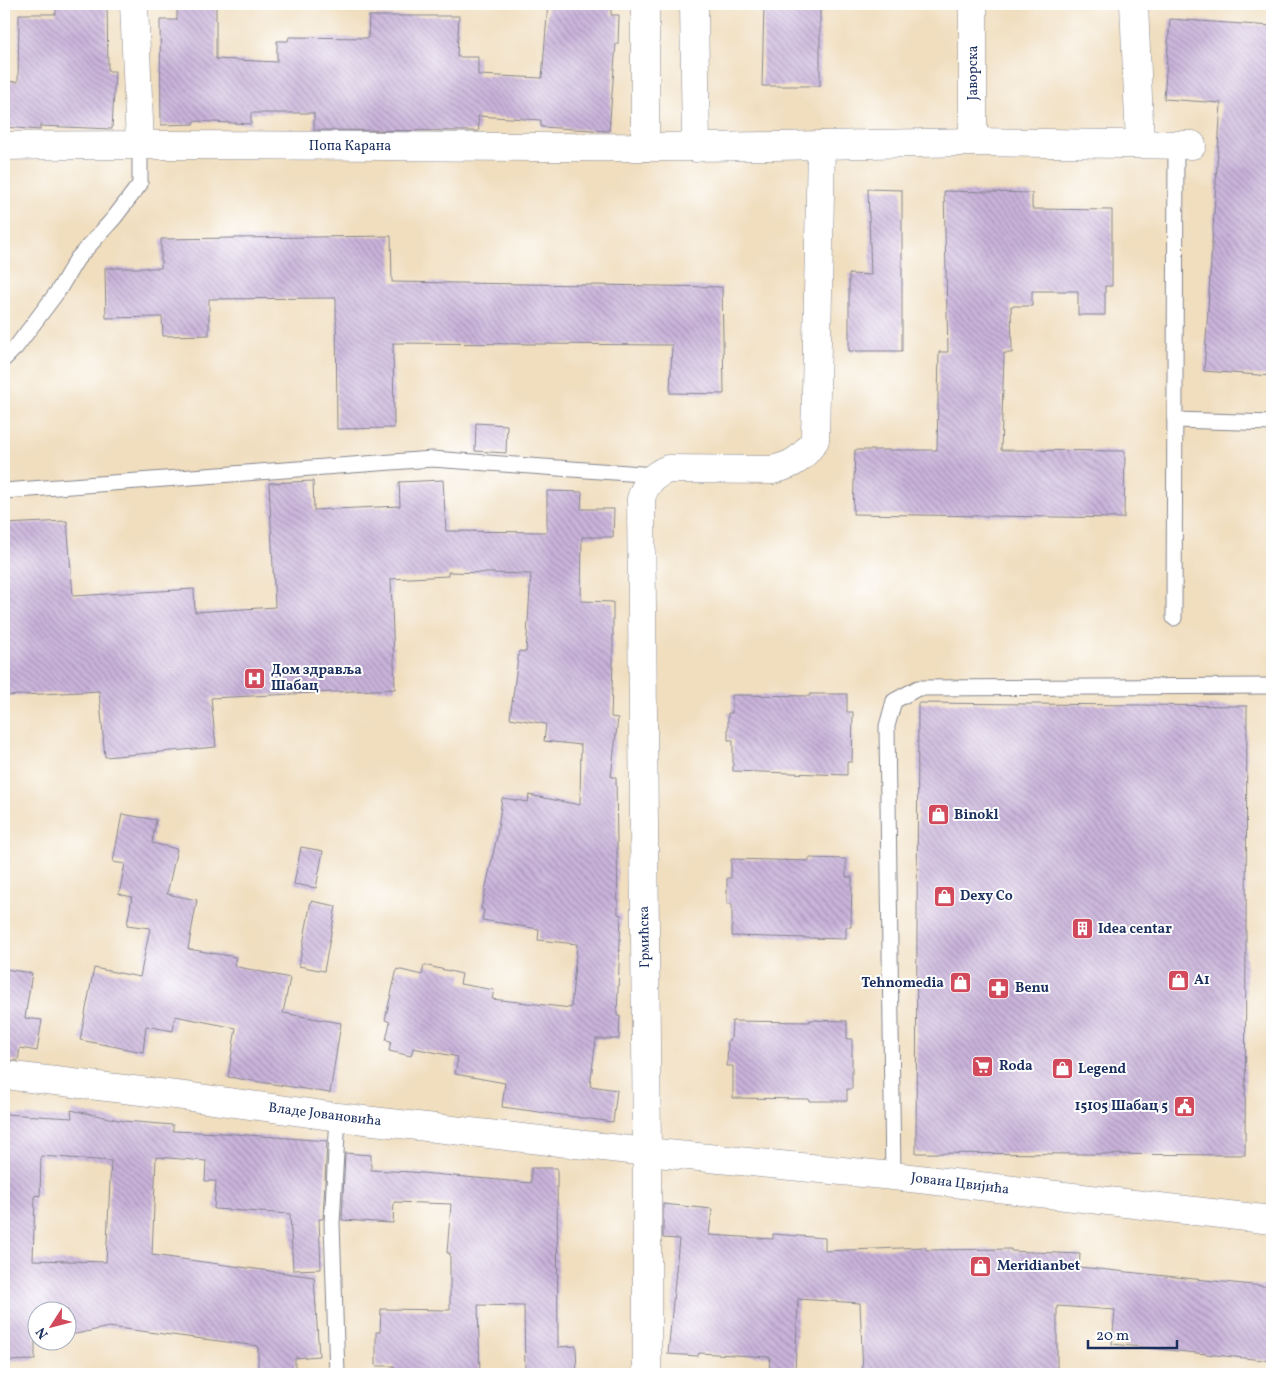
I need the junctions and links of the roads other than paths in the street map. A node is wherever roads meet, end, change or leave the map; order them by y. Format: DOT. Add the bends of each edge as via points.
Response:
graph roads {
  1 [pos="134,4"];
  2 [pos="644,4"];
  3 [pos="694,4"];
  4 [pos="973,4"];
  5 [pos="1134,4"];
  6 [pos="973,142"];
  7 [pos="140,144"];
  8 [pos="1140,144"];
  9 [pos="821,145"];
  10 [pos="1184,145"];
  11 [pos="4,146"];
  12 [pos="645,147"];
  13 [pos="696,148"];
  14 [pos="4,359"];
  15 [pos="1175,420"];
  16 [pos="1272,423"];
  17 [pos="656,475"];
  18 [pos="4,491"];
  19 [pos="1174,618"];
  20 [pos="1272,686"];
  21 [pos="4,1075"];
  22 [pos="338,1117"];
  23 [pos="647,1152"];
  24 [pos="893,1176"];
  25 [pos="1272,1220"];
  26 [pos="336,1374"];
  27 [pos="646,1374"];
  1 -- 7 [label="street"];
  2 -- 12 [label="street"];
  3 -- 13 [label="street"];
  4 -- 6 [label="street, Јаворска"];
  5 -- 8 [label="street"];
  6 -- 8 [label="street, Попа Карана"];
  6 -- 9 [label="street, Попа Карана"];
  7 -- 11 [label="street, Попа Карана"];
  7 -- 12 [label="street, Попа Карана"];
  7 -- 14 [label="lane" via="140,184 77,259 58,291"];
  8 -- 10 [label="street, Попа Карана"];
  9 -- 13 [label="street, Попа Карана"];
  9 -- 17 [label="street" via="815,440 797,461 772,470 668,469"];
  10 -- 15 [label="lane"];
  12 -- 13 [label="street, Попа Карана"];
  15 -- 16 [label="lane"];
  15 -- 19 [label="lane"];
  17 -- 18 [label="lane" via="432,459"];
  17 -- 23 [label="street, Грмићска" via="641,499"];
  20 -- 24 [label="lane" via="918,688 894,701 887,726"];
  21 -- 22 [label="street, Владе Јовановића"];
  22 -- 23 [label="street, Владе Јовановића"];
  22 -- 26 [label="lane" via="332,1223"];
  23 -- 24 [label="street, Јована Цвијића"];
  23 -- 27 [label="street, Грмићска"];
  24 -- 25 [label="street, Јована Цвијића"];
}
